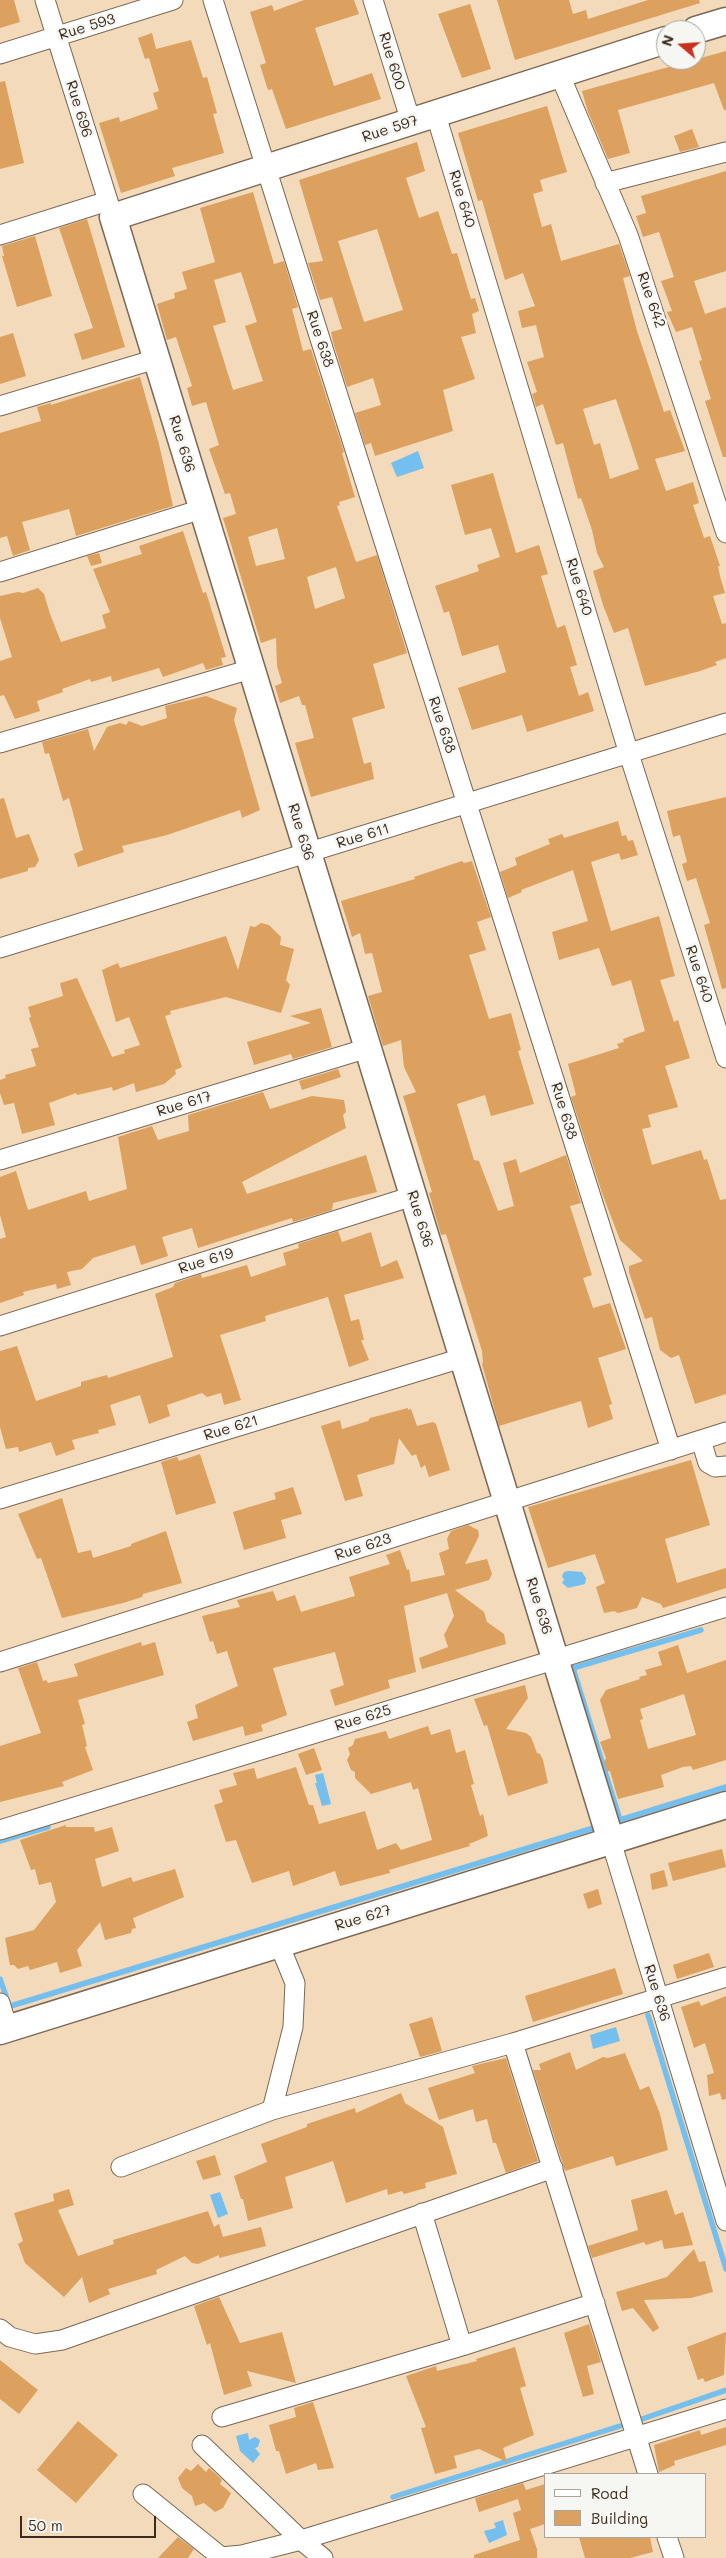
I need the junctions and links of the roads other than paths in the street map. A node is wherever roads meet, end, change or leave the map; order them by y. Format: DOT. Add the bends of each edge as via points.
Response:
graph roads {
  1 [pos="45,0"];
  2 [pos="173,0"];
  3 [pos="213,0"];
  4 [pos="373,0"];
  5 [pos="726,21"];
  6 [pos="706,27"];
  7 [pos="56,37"];
  8 [pos="656,43"];
  9 [pos="0,54"];
  10 [pos="558,73"];
  11 [pos="436,114"];
  12 [pos="411,122"];
  13 [pos="726,152"];
  14 [pos="266,168"];
  15 [pos="605,183"];
  16 [pos="110,209"];
  17 [pos="0,235"];
  18 [pos="156,358"];
  19 [pos="0,406"];
  20 [pos="202,509"];
  21 [pos="726,533"];
  22 [pos="0,572"];
  23 [pos="251,669"];
  24 [pos="726,723"];
  25 [pos="0,743"];
  26 [pos="629,754"];
  27 [pos="467,804"];
  28 [pos="308,853"];
  29 [pos="0,948"];
  30 [pos="368,1048"];
  31 [pos="726,1058"];
  32 [pos="0,1160"];
  33 [pos="413,1196"];
  34 [pos="0,1326"];
  35 [pos="462,1358"];
  36 [pos="726,1432"];
  37 [pos="701,1440"];
  38 [pos="670,1450"];
  39 [pos="726,1466"];
  40 [pos="0,1498"];
  41 [pos="507,1502"];
  42 [pos="726,1607"];
  43 [pos="555,1659"];
  44 [pos="0,1662"];
  45 [pos="726,1805"];
  46 [pos="0,1830"];
  47 [pos="610,1840"];
  48 [pos="279,1944"];
  49 [pos="726,1977"];
  50 [pos="658,1998"];
  51 [pos="0,2003"];
  52 [pos="4,2030"];
  53 [pos="513,2042"];
  54 [pos="272,2110"];
  55 [pos="121,2167"];
  56 [pos="553,2168"];
  57 [pos="422,2213"];
  58 [pos="726,2221"];
  59 [pos="595,2303"];
  60 [pos="0,2329"];
  61 [pos="462,2346"];
  62 [pos="726,2408"];
  63 [pos="222,2416"];
  64 [pos="637,2436"];
  65 [pos="202,2445"];
  66 [pos="648,2473"];
  67 [pos="143,2494"];
  68 [pos="668,2538"];
  69 [pos="301,2540"];
  70 [pos="323,2558"];
  71 [pos="674,2558"];
  1 -- 7 [label="street, Rue 696"];
  2 -- 7 [label="street, Rue 593"];
  3 -- 14 [label="street, Rue 638"];
  4 -- 12 [label="street, Rue 600"];
  5 -- 6 [label="street"];
  7 -- 9 [label="street, Rue 593"];
  7 -- 16 [label="street, Rue 696"];
  8 -- 10 [label="street, Rue 597"];
  10 -- 11 [label="street, Rue 597"];
  10 -- 15 [label="street, Rue 642"];
  11 -- 12 [label="street, Rue 597"];
  11 -- 26 [label="street, Rue 640"];
  12 -- 14 [label="street, Rue 597"];
  13 -- 15 [label="street"];
  14 -- 16 [label="street, Rue 597"];
  14 -- 27 [label="street, Rue 638"];
  15 -- 21 [label="street, Rue 642" via="649,295"];
  16 -- 17 [label="street"];
  16 -- 18 [label="street, Rue 636"];
  18 -- 19 [label="street"];
  18 -- 20 [label="street, Rue 636"];
  20 -- 22 [label="street"];
  20 -- 23 [label="street, Rue 636"];
  23 -- 25 [label="street"];
  23 -- 28 [label="street, Rue 636"];
  24 -- 26 [label="street, Rue 611"];
  26 -- 27 [label="street, Rue 611"];
  26 -- 31 [label="street, Rue 640"];
  27 -- 28 [label="street, Rue 611"];
  27 -- 38 [label="street, Rue 638"];
  28 -- 29 [label="street, Rue 611"];
  28 -- 30 [label="street, Rue 636"];
  30 -- 32 [label="street, Rue 617"];
  30 -- 33 [label="street, Rue 636"];
  33 -- 34 [label="street, Rue 619"];
  33 -- 35 [label="street, Rue 636"];
  35 -- 40 [label="street, Rue 621"];
  35 -- 41 [label="street, Rue 636"];
  36 -- 37 [label="street, Rue 623"];
  37 -- 38 [label="street, Rue 623"];
  37 -- 39 [label="street" via="708,1463 715,1467"];
  38 -- 41 [label="street, Rue 623"];
  41 -- 43 [label="street, Rue 636"];
  41 -- 44 [label="street, Rue 623"];
  42 -- 43 [label="street, Rue 625"];
  43 -- 46 [label="street, Rue 625"];
  43 -- 47 [label="street, Rue 636"];
  45 -- 47 [label="street, Rue 627"];
  47 -- 48 [label="street, Rue 627"];
  47 -- 50 [label="street, Rue 636"];
  48 -- 52 [label="street, Rue 627"];
  48 -- 54 [label="street" via="295,1984 293,2027"];
  49 -- 50 [label="street"];
  50 -- 53 [label="street"];
  50 -- 58 [label="street, Rue 636"];
  51 -- 52 [label="street"];
  53 -- 54 [label="street"];
  53 -- 56 [label="street"];
  54 -- 55 [label="street"];
  56 -- 57 [label="street"];
  56 -- 59 [label="street"];
  57 -- 60 [label="street" via="62,2340 35,2344 10,2337"];
  57 -- 61 [label="street"];
  59 -- 61 [label="street"];
  59 -- 64 [label="street"];
  61 -- 63 [label="street"];
  62 -- 64 [label="street"];
  64 -- 66 [label="street"];
  64 -- 69 [label="street"];
  65 -- 69 [label="street"];
  67 -- 69 [label="street" via="222,2557"];
  68 -- 71 [label="street"];
  69 -- 70 [label="street"];
}
